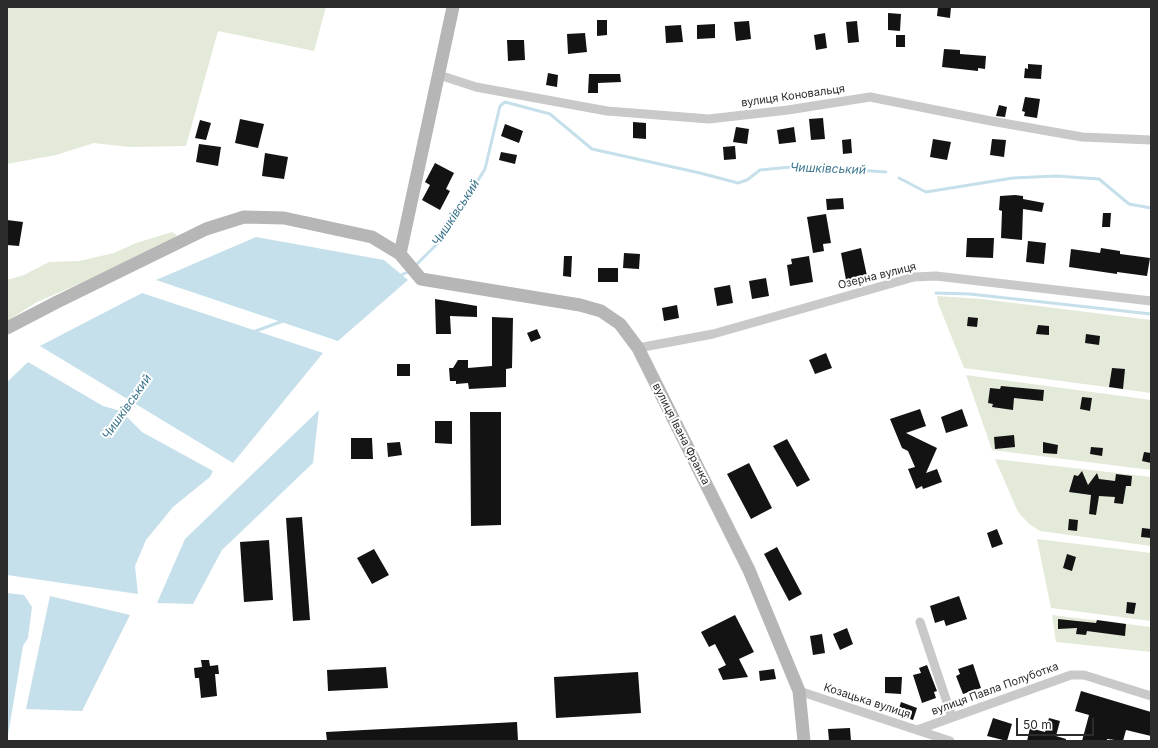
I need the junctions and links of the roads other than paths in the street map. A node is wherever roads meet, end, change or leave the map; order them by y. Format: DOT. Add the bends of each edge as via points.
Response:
graph roads {
  1 [pos="453,7"];
  2 [pos="440,75"];
  3 [pos="1151,140"];
  4 [pos="402,257"];
  5 [pos="1151,301"];
  6 [pos="7,328"];
  7 [pos="638,348"];
  8 [pos="920,622"];
  9 [pos="799,691"];
  10 [pos="1151,696"];
  11 [pos="952,717"];
  12 [pos="917,730"];
  13 [pos="804,741"];
  14 [pos="950,741"];
  1 -- 2 [label="street"];
  2 -- 3 [label="street, вулиця Коновальця" via="476,88 607,111 709,119 870,97 1082,137"];
  2 -- 4 [label="street"];
  4 -- 6 [label="street" via="372,237 284,218 244,217 206,229"];
  4 -- 7 [label="street, вулиця Івана Франка" via="418,276 601,311 620,324"];
  5 -- 7 [label="street, Озерна вулиця" via="936,276 914,277 713,334"];
  7 -- 9 [label="street, вулиця Івана Франка" via="749,570"];
  8 -- 11 [label="street"];
  9 -- 12 [label="street, Козацька вулиця"];
  9 -- 13 [label="street, вулиця Івана Франка"];
  10 -- 11 [label="street, вулиця Павла Полуботка" via="1084,675 1071,675"];
  11 -- 12 [label="street, вулиця Павла Полуботка"];
  12 -- 14 [label="street, Козацька вулиця"];
}
